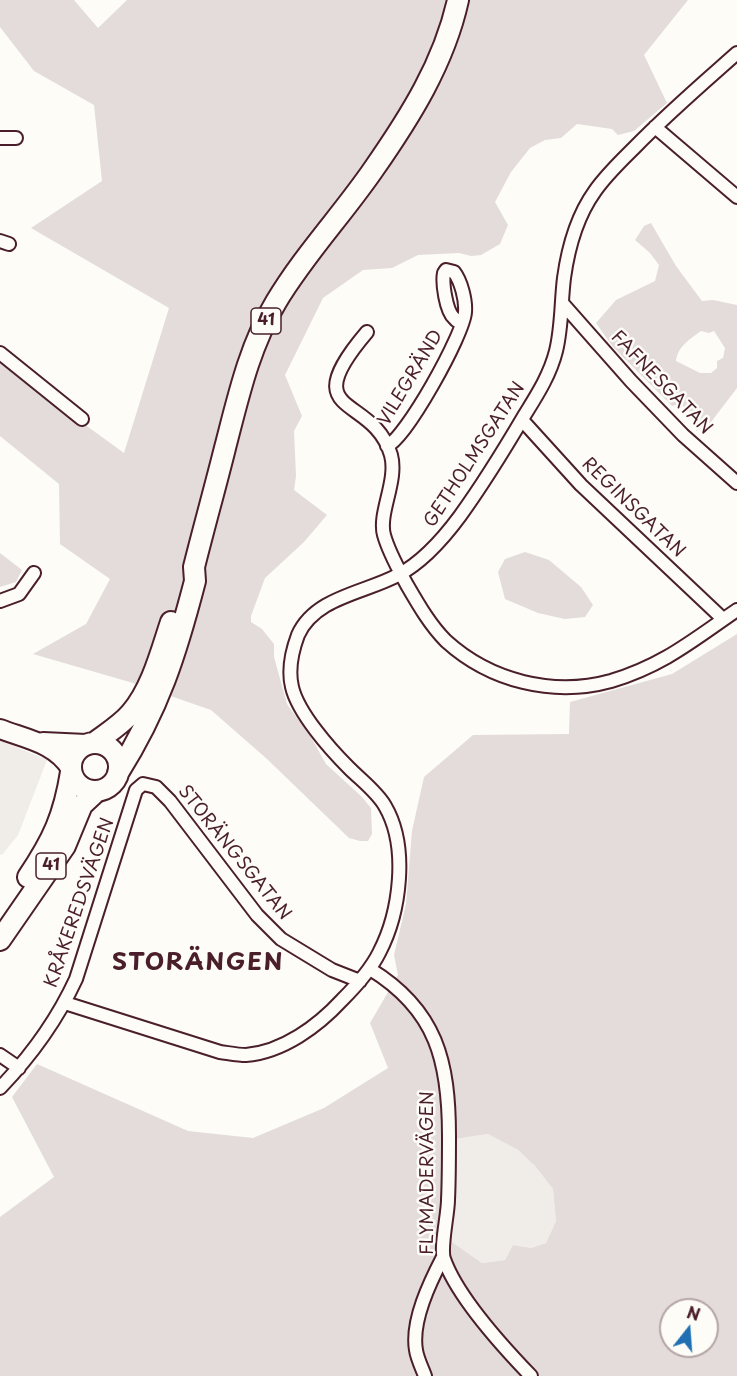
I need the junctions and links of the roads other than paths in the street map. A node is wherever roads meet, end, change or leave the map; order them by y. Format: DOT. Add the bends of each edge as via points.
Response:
graph roads {
  1 [pos="444,0"];
  2 [pos="458,0"];
  3 [pos="737,53"];
  4 [pos="411,109"];
  5 [pos="655,127"];
  6 [pos="0,138"];
  7 [pos="16,138"];
  8 [pos="737,197"];
  9 [pos="563,304"];
  10 [pos="462,324"];
  11 [pos="367,332"];
  12 [pos="0,353"];
  13 [pos="82,419"];
  14 [pos="522,420"];
  15 [pos="387,446"];
  16 [pos="737,483"];
  17 [pos="194,567"];
  18 [pos="34,573"];
  19 [pos="401,574"];
  20 [pos="0,601"];
  21 [pos="737,610"];
  22 [pos="723,620"];
  23 [pos="0,729"];
  24 [pos="38,742"];
  25 [pos="90,744"];
  26 [pos="71,770"];
  27 [pos="118,773"];
  28 [pos="143,784"];
  29 [pos="97,791"];
  30 [pos="0,918"];
  31 [pos="0,940"];
  32 [pos="370,969"];
  33 [pos="360,981"];
  34 [pos="65,1003"];
  35 [pos="0,1055"];
  36 [pos="19,1068"];
  37 [pos="0,1088"];
  38 [pos="443,1257"];
  39 [pos="425,1376"];
  40 [pos="531,1376"];
  1 -- 4 [label="main road, 41"];
  2 -- 4 [label="main road, 41" via="435,70"];
  3 -- 5 [label="street, GETHOLMSGATAN"];
  4 -- 17 [label="main road, 41" via="373,171 276,302 255,341"];
  5 -- 8 [label="street"];
  5 -- 9 [label="street, GETHOLMSGATAN" via="594,192 569,250"];
  6 -- 7 [label="street"];
  9 -- 14 [label="street, GETHOLMSGATAN" via="548,375"];
  9 -- 16 [label="street, FAFNESGATAN" via="683,435"];
  10 -- 15 [label="street, VILEGRÄND" via="422,403 403,432"];
  11 -- 15 [label="street" via="339,371 337,394 377,430"];
  12 -- 13 [label="street"];
  14 -- 19 [label="street, GETHOLMSGATAN" via="457,519 437,544"];
  14 -- 22 [label="street, REGINSGATAN" via="581,485"];
  15 -- 19 [label="street" via="392,468 384,533"];
  17 -- 25 [label="main road, 41" via="185,578 159,658 132,711"];
  17 -- 27 [label="main road, 41" via="195,580 173,663 149,720"];
  18 -- 20 [label="street" via="19,594"];
  19 -- 22 [label="street" via="445,640 502,676 547,687 590,685 626,675 676,653"];
  19 -- 32 [label="street, GETHOLMSGATAN" via="324,606 305,624 291,660 292,688 300,706 329,745 385,806 394,828 400,871 396,896 384,943"];
  21 -- 22 [label="street"];
  23 -- 24 [label="street"];
  24 -- 25 [label="street"];
  24 -- 26 [label="street" via="57,751"];
  25 -- 26 [label="main road, 41" via="74,754"];
  25 -- 27 [label="main road" via="105,745 113,752"];
  26 -- 29 [label="main road" via="80,787"];
  26 -- 30 [label="main road, 41" via="66,802 51,841"];
  27 -- 29 [label="main road, 41" via="110,785"];
  28 -- 33 [label="street, STORÄNGSGATAN" via="156,787 170,801 257,915 281,939 332,970"];
  28 -- 34 [label="street, KRÅKEREDSVÄGEN" via="136,790 95,924"];
  29 -- 31 [label="main road, 41" via="82,805 65,846"];
  32 -- 33 [label="street, GETHOLMSGATAN"];
  32 -- 38 [label="street, FLYMADERVÄGEN" via="402,992 427,1023 445,1074 449,1102 448,1201"];
  33 -- 34 [label="street, GETHOLMSGATAN" via="334,1009 297,1037 247,1055 210,1049"];
  34 -- 36 [label="street, KRÅKEREDSVÄGEN"];
  35 -- 36 [label="street"];
  36 -- 37 [label="street, KRÅKEREDSVÄGEN"];
  38 -- 39 [label="street" via="429,1282 415,1333 416,1351"];
  38 -- 40 [label="street, FLYMADERVÄGEN" via="468,1300"];
}
